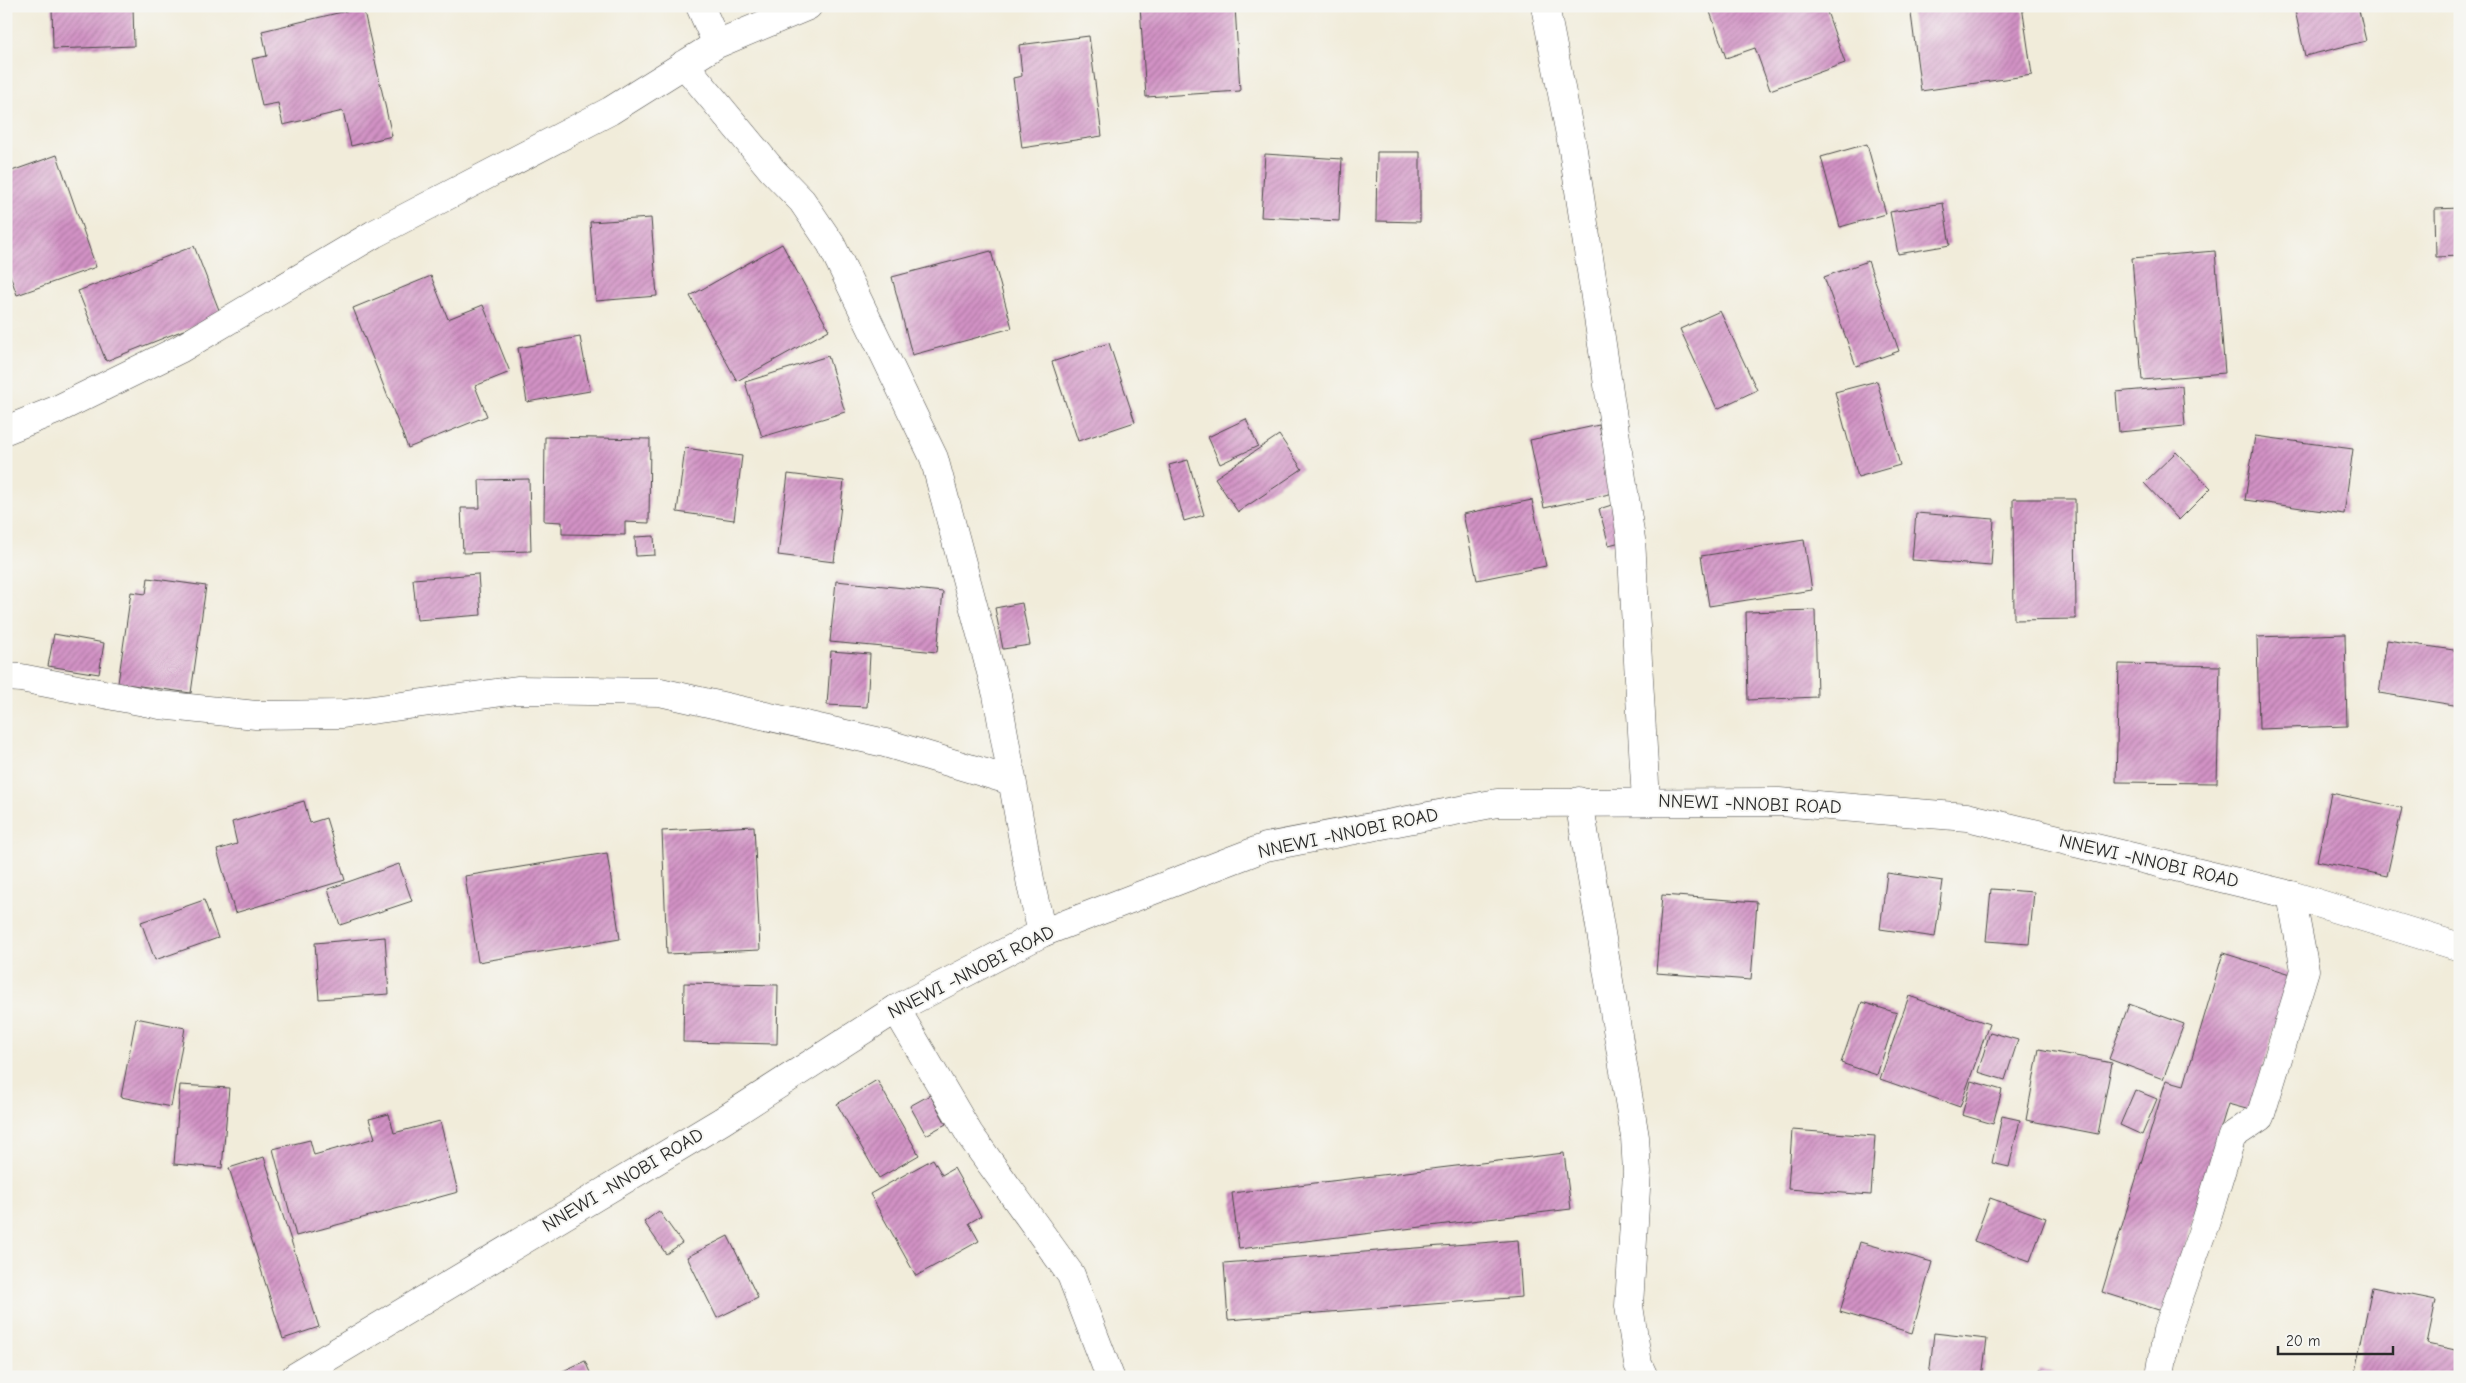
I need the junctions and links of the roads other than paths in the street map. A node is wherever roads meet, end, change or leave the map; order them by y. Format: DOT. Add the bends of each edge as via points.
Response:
graph roads {
  1 [pos="700,6"];
  2 [pos="808,6"];
  3 [pos="1544,6"];
  4 [pos="717,44"];
  5 [pos="684,64"];
  6 [pos="6,430"];
  7 [pos="6,677"];
  8 [pos="1012,781"];
  9 [pos="1579,801"];
  10 [pos="1646,801"];
  11 [pos="2291,894"];
  12 [pos="1042,933"];
  13 [pos="2460,947"];
  14 [pos="896,1009"];
  15 [pos="296,1377"];
  16 [pos="1110,1377"];
  17 [pos="1644,1377"];
  18 [pos="2160,1377"];
  1 -- 4 [label="street"];
  2 -- 4 [label="street"];
  3 -- 10 [label="street" via="1573,150 1631,540"];
  4 -- 5 [label="street"];
  5 -- 6 [label="street" via="610,111 374,234 180,349 56,410"];
  5 -- 8 [label="street" via="802,201 831,244 930,449 997,694"];
  7 -- 8 [label="street" via="160,705 256,715 343,714 517,690 660,692 885,742"];
  8 -- 12 [label="street"];
  9 -- 10 [label="street, NNEWI -NNOBI ROAD"];
  9 -- 12 [label="street, NNEWI -NNOBI ROAD" via="1497,803 1266,846"];
  9 -- 17 [label="street" via="1635,1136 1637,1172 1629,1306 1638,1364"];
  10 -- 11 [label="street, NNEWI -NNOBI ROAD" via="1780,802 1967,817"];
  11 -- 13 [label="street, NNEWI -NNOBI ROAD"];
  11 -- 18 [label="street" via="2305,970 2260,1117 2232,1136 2167,1331"];
  12 -- 14 [label="street, NNEWI -NNOBI ROAD"];
  14 -- 15 [label="street, NNEWI -NNOBI ROAD" via="722,1121"];
  14 -- 16 [label="street" via="970,1135 1071,1274"];
}
